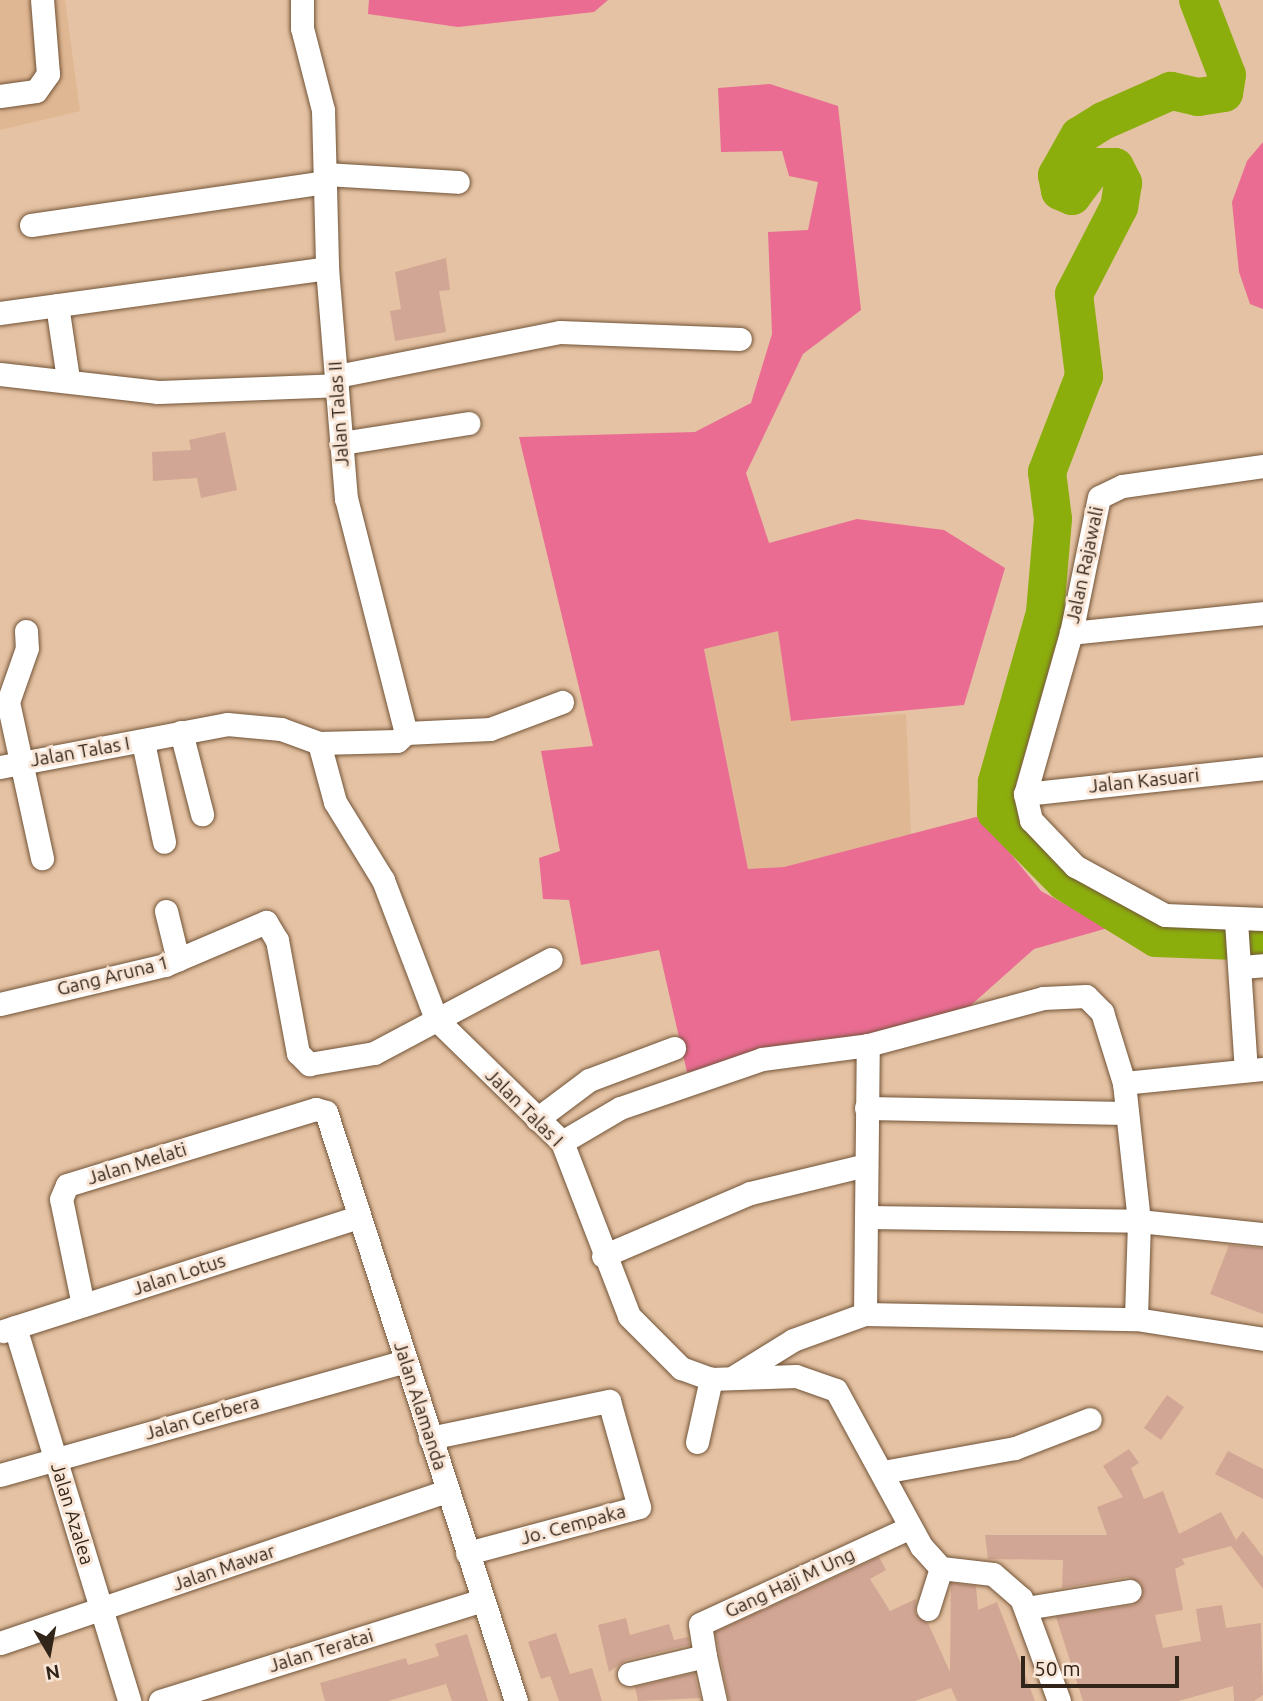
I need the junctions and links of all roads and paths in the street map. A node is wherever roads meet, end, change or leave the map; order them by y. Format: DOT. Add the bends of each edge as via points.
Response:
graph roads {
  1 [pos="42,0"];
  2 [pos="302,0"];
  3 [pos="0,96"];
  4 [pos="325,178"];
  5 [pos="458,182"];
  6 [pos="31,225"];
  7 [pos="327,268"];
  8 [pos="57,305"];
  9 [pos="0,313"];
  10 [pos="740,339"];
  11 [pos="0,374"];
  12 [pos="68,379"];
  13 [pos="337,381"];
  14 [pos="468,423"];
  15 [pos="341,443"];
  16 [pos="1263,466"];
  17 [pos="1263,613"];
  18 [pos="26,631"];
  19 [pos="1071,633"];
  20 [pos="562,702"];
  21 [pos="548,727"];
  22 [pos="181,732"];
  23 [pos="403,737"];
  24 [pos="143,742"];
  25 [pos="319,743"];
  26 [pos="9,765"];
  27 [pos="1263,768"];
  28 [pos="1025,794"];
  29 [pos="202,814"];
  30 [pos="164,842"];
  31 [pos="43,858"];
  32 [pos="166,911"];
  33 [pos="1263,919"];
  34 [pos="1237,925"];
  35 [pos="551,959"];
  36 [pos="178,960"];
  37 [pos="1249,963"];
  38 [pos="0,1004"];
  39 [pos="436,1019"];
  40 [pos="868,1045"];
  41 [pos="674,1048"];
  42 [pos="1254,1070"];
  43 [pos="1124,1083"];
  44 [pos="866,1108"];
  45 [pos="326,1112"];
  46 [pos="1127,1112"];
  47 [pos="537,1119"];
  48 [pos="562,1142"];
  49 [pos="866,1165"];
  50 [pos="358,1217"];
  51 [pos="867,1217"];
  52 [pos="1139,1222"];
  53 [pos="1263,1234"];
  54 [pos="603,1256"];
  55 [pos="83,1306"];
  56 [pos="866,1314"];
  57 [pos="1136,1319"];
  58 [pos="8,1329"];
  59 [pos="1263,1339"];
  60 [pos="405,1361"];
  61 [pos="735,1376"];
  62 [pos="710,1379"];
  63 [pos="1090,1419"];
  64 [pos="430,1437"];
  65 [pos="696,1442"];
  66 [pos="55,1459"];
  67 [pos="883,1472"];
  68 [pos="0,1475"];
  69 [pos="447,1491"];
  70 [pos="909,1528"];
  71 [pos="467,1553"];
  72 [pos="941,1568"];
  73 [pos="1130,1591"];
  74 [pos="483,1600"];
  75 [pos="1026,1608"];
  76 [pos="928,1609"];
  77 [pos="101,1610"];
  78 [pos="0,1643"];
  79 [pos="705,1656"];
  80 [pos="629,1674"];
  81 [pos="129,1701"];
  82 [pos="160,1701"];
  83 [pos="516,1701"];
  84 [pos="715,1701"];
  85 [pos="1059,1701"];
  1 -- 3 [label="street" via="48,74 36,91"];
  2 -- 4 [label="street, Jalan Talas II" via="302,28 323,110"];
  4 -- 5 [label="street"];
  4 -- 6 [label="street"];
  4 -- 7 [label="street, Jalan Talas II"];
  7 -- 8 [label="street"];
  7 -- 13 [label="street, Jalan Talas II"];
  8 -- 9 [label="street"];
  8 -- 12 [label="street"];
  10 -- 13 [label="street" via="560,332"];
  11 -- 12 [label="street"];
  12 -- 13 [label="street" via="158,392"];
  13 -- 15 [label="street, Jalan Talas II"];
  14 -- 15 [label="street"];
  15 -- 23 [label="street, Jalan Talas II" via="346,498"];
  16 -- 19 [label="street, Jalan Rajawali" via="1107,489 1099,497"];
  17 -- 19 [label="street"];
  18 -- 26 [label="street" via="27,648 8,702"];
  19 -- 28 [label="street, Jalan Rajawali"];
  20 -- 23 [label="street" via="490,729"];
  21 -- 23 [label="street" via="478,743"];
  22 -- 24 [label="street, Jalan Talas I"];
  22 -- 25 [label="street, Jalan Talas I" via="252,725"];
  22 -- 29 [label="street"];
  23 -- 25 [label="street"];
  24 -- 26 [label="street, Jalan Talas I"];
  24 -- 30 [label="street"];
  25 -- 39 [label="street, Jalan Talas I" via="335,802 383,880"];
  26 -- 31 [label="street"];
  27 -- 28 [label="street, Jalan Kasuari"];
  28 -- 34 [label="street" via="1031,820 1074,866 1165,915"];
  32 -- 36 [label="street"];
  33 -- 34 [label="street"];
  34 -- 37 [label="street"];
  35 -- 39 [label="street"];
  36 -- 38 [label="street, Gang Aruna 1"];
  36 -- 39 [label="street, Gang Aruna 1" via="260,923 272,927 298,1054 309,1064 361,1058"];
  37 -- 42 [label="street"];
  39 -- 47 [label="street, Jalan Talas I"];
  40 -- 43 [label="street" via="1043,998 1086,996 1102,1012"];
  40 -- 44 [label="street"];
  40 -- 48 [label="street" via="762,1059 694,1079 620,1108"];
  41 -- 47 [label="street" via="589,1080"];
  42 -- 43 [label="street"];
  43 -- 46 [label="street"];
  44 -- 46 [label="street"];
  44 -- 49 [label="street"];
  45 -- 50 [label="street, Jalan Alamanda"];
  45 -- 55 [label="street, Jalan Melati" via="316,1109 67,1185 61,1199"];
  46 -- 52 [label="street"];
  47 -- 48 [label="street, Jalan Talas I"];
  48 -- 54 [label="street, Jalan Talas I"];
  49 -- 51 [label="street"];
  49 -- 54 [label="street" via="750,1193"];
  50 -- 55 [label="street, Jalan Lotus"];
  50 -- 60 [label="street, Jalan Alamanda"];
  51 -- 52 [label="street"];
  51 -- 56 [label="street"];
  52 -- 53 [label="street"];
  52 -- 57 [label="street"];
  54 -- 62 [label="street, Jalan Talas I" via="625,1307 651,1342 681,1368"];
  55 -- 58 [label="street, Jalan Lotus"];
  56 -- 57 [label="street"];
  56 -- 61 [label="street" via="793,1340"];
  57 -- 59 [label="street"];
  58 -- 66 [label="street, Jalan Azalea"];
  60 -- 64 [label="street, Jalan Alamanda"];
  60 -- 66 [label="street, Jalan Gerbera"];
  61 -- 62 [label="street, Jalan Talas I"];
  61 -- 67 [label="street, Jalan Talas I" via="796,1376 836,1390"];
  62 -- 65 [label="street"];
  63 -- 67 [label="street" via="1016,1448"];
  64 -- 69 [label="street, Jalan Alamanda"];
  64 -- 71 [label="street, Jo. Cempaka" via="609,1401 639,1507"];
  66 -- 68 [label="street, Jalan Gerbera"];
  66 -- 77 [label="street, Jalan Azalea"];
  67 -- 70 [label="street, Jalan Talas I"];
  69 -- 71 [label="street, Jalan Alamanda"];
  69 -- 77 [label="street, Jalan Mawar"];
  70 -- 72 [label="street, Jalan Talas I"];
  70 -- 79 [label="street, Gang Haji M Ung" via="700,1624"];
  71 -- 74 [label="street, Jalan Alamanda"];
  72 -- 75 [label="street" via="993,1574"];
  72 -- 76 [label="street"];
  73 -- 75 [label="street"];
  74 -- 82 [label="street, Jalan Teratai"];
  74 -- 83 [label="street, Jalan Alamanda"];
  75 -- 85 [label="street"];
  77 -- 78 [label="street, Jalan Mawar"];
  77 -- 81 [label="street, Jalan Azalea"];
  79 -- 80 [label="street"];
  79 -- 84 [label="street"];
}
